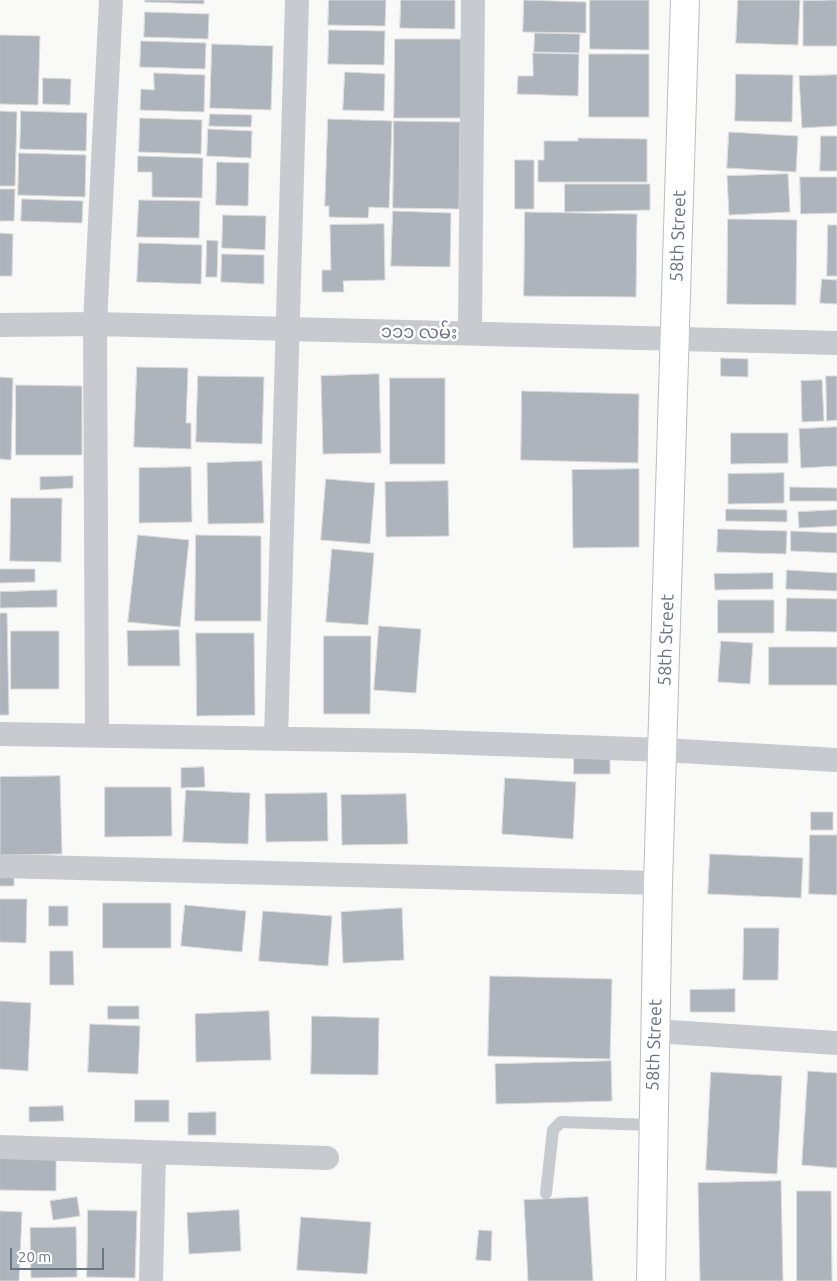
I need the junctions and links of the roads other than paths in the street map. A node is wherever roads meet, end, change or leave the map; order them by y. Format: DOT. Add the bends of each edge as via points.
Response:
graph roads {
  1 [pos="111,0"];
  2 [pos="297,0"];
  3 [pos="473,0"];
  4 [pos="685,0"];
  5 [pos="95,324"];
  6 [pos="0,325"];
  7 [pos="288,329"];
  8 [pos="470,333"];
  9 [pos="675,340"];
  10 [pos="837,343"];
  11 [pos="0,734"];
  12 [pos="97,736"];
  13 [pos="276,739"];
  14 [pos="663,750"];
  15 [pos="837,760"];
  16 [pos="0,866"];
  17 [pos="658,883"];
  18 [pos="655,1031"];
  19 [pos="837,1043"];
  20 [pos="652,1125"];
  21 [pos="0,1148"];
  22 [pos="154,1154"];
  23 [pos="327,1158"];
  24 [pos="546,1193"];
  25 [pos="151,1281"];
  26 [pos="651,1281"];
  1 -- 5 [label="street"];
  2 -- 7 [label="street"];
  3 -- 8 [label="street"];
  4 -- 9 [label="main road, 58th Street"];
  5 -- 6 [label="street, ၁၁၁ လမ်း"];
  5 -- 7 [label="street, ၁၁၁ လမ်း"];
  5 -- 12 [label="street"];
  7 -- 8 [label="street, ၁၁၁ လမ်း"];
  7 -- 13 [label="street"];
  8 -- 9 [label="street, ၁၁၁ လမ်း"];
  9 -- 10 [label="street, ၁၁၁ လမ်း"];
  9 -- 14 [label="main road, 58th Street"];
  11 -- 12 [label="street"];
  12 -- 13 [label="street"];
  13 -- 14 [label="street"];
  14 -- 15 [label="street"];
  14 -- 17 [label="main road, 58th Street"];
  16 -- 17 [label="street"];
  17 -- 18 [label="main road, 58th Street"];
  18 -- 19 [label="street"];
  18 -- 20 [label="main road, 58th Street"];
  20 -- 24 [label="lane" via="561,1122 553,1130"];
  20 -- 26 [label="main road, 58th Street"];
  21 -- 22 [label="street"];
  22 -- 23 [label="street"];
  22 -- 25 [label="street"];
}
